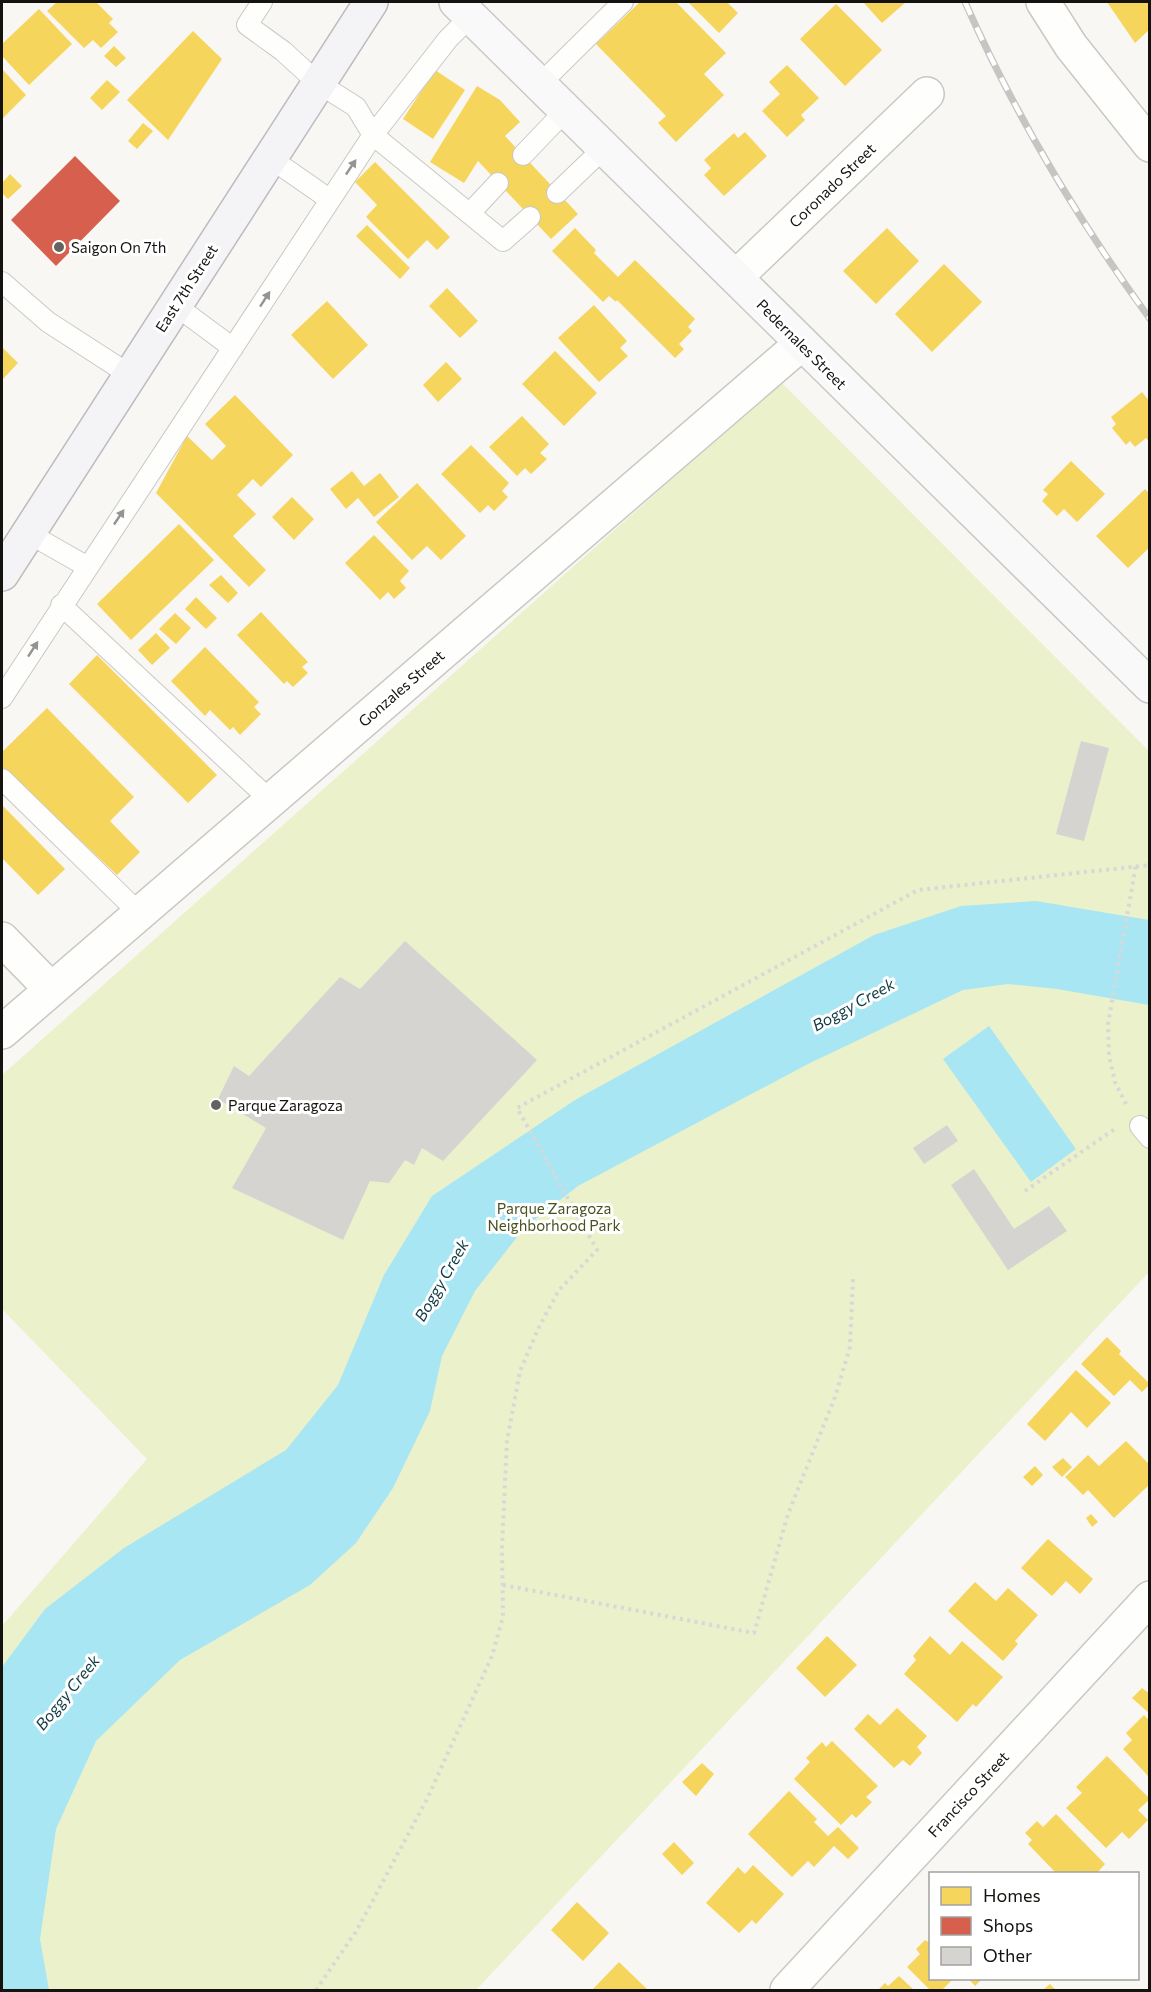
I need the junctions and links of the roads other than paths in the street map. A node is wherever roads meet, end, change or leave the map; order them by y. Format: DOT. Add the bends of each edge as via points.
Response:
graph roads {
  1 [pos="262,2"];
  2 [pos="371,2"];
  3 [pos="623,2"];
  4 [pos="1044,2"];
  5 [pos="463,9"];
  6 [pos="318,83"];
  7 [pos="540,84"];
  8 [pos="927,94"];
  9 [pos="566,110"];
  10 [pos="373,135"];
  11 [pos="1149,145"];
  12 [pos="604,148"];
  13 [pos="523,155"];
  14 [pos="270,158"];
  15 [pos="498,183"];
  16 [pos="557,193"];
  17 [pos="329,199"];
  18 [pos="470,213"];
  19 [pos="530,217"];
  20 [pos="736,277"];
  21 [pos="2,282"];
  22 [pos="175,305"];
  23 [pos="801,344"];
  24 [pos="233,348"];
  25 [pos="130,375"];
  26 [pos="28,534"];
  27 [pos="86,566"];
  28 [pos="2,574"];
  29 [pos="61,605"];
  30 [pos="1149,686"];
  31 [pos="2,698"];
  32 [pos="2,779"];
  33 [pos="270,800"];
  34 [pos="139,913"];
  35 [pos="2,939"];
  36 [pos="51,989"];
  37 [pos="2,1032"];
  38 [pos="1149,1598"];
  39 [pos="786,1990"];
  1 -- 6 [label="lane" via="247,25"];
  2 -- 6 [label="main road, East 7th Street"];
  3 -- 7 [label="lane"];
  4 -- 11 [label="street" via="1071,46"];
  5 -- 7 [label="street, Pedernales Street"];
  5 -- 10 [label="lane" via="448,39"];
  6 -- 10 [label="lane" via="356,107"];
  6 -- 14 [label="main road, East 7th Street"];
  7 -- 9 [label="street, Pedernales Street"];
  8 -- 20 [label="street, Coronado Street"];
  9 -- 12 [label="street, Pedernales Street"];
  9 -- 13 [label="lane"];
  17 -- 10 [label="lane, one-way"];
  10 -- 18 [label="lane"];
  12 -- 16 [label="lane"];
  12 -- 20 [label="street, Pedernales Street"];
  14 -- 17 [label="lane"];
  14 -- 22 [label="main road, East 7th Street"];
  15 -- 18 [label="lane"];
  24 -- 17 [label="lane, one-way"];
  18 -- 19 [label="lane" via="503,241"];
  20 -- 23 [label="street, Pedernales Street"];
  21 -- 25 [label="lane" via="48,322"];
  22 -- 24 [label="lane"];
  22 -- 25 [label="main road, East 7th Street"];
  23 -- 30 [label="street, Pedernales Street"];
  23 -- 33 [label="street, Gonzales Street"];
  27 -- 24 [label="lane, one-way"];
  25 -- 26 [label="main road, East 7th Street"];
  26 -- 27 [label="lane"];
  26 -- 28 [label="main road, East 7th Street"];
  27 -- 29 [label="lane"];
  31 -- 29 [label="lane, one-way"];
  29 -- 33 [label="lane"];
  32 -- 34 [label="lane"];
  33 -- 34 [label="street, Gonzales Street"];
  34 -- 36 [label="street, Gonzales Street"];
  35 -- 36 [label="street"];
  36 -- 37 [label="street, Gonzales Street"];
  38 -- 39 [label="street, Francisco Street"];
}
